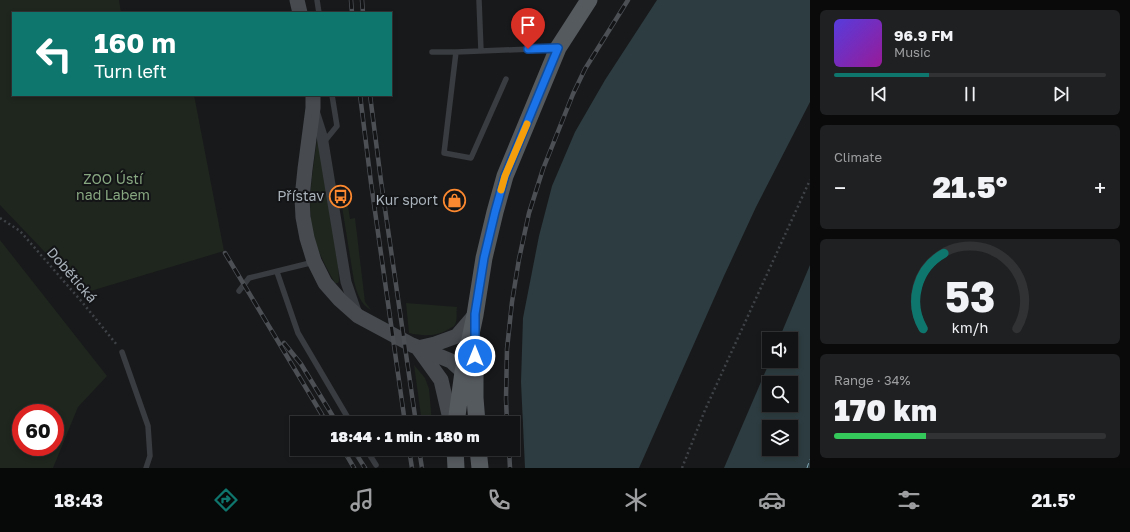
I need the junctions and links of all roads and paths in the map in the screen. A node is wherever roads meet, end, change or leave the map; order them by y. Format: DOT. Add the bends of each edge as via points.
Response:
graph roads {
  1 [pos="298,0"];
  2 [pos="317,0"];
  3 [pos="479,0"];
  4 [pos="589,0"];
  5 [pos="300,12"];
  6 [pos="319,12"];
  7 [pos="558,48"];
  8 [pos="482,51"];
  9 [pos="432,52"];
  10 [pos="456,52"];
  11 [pos="506,79"];
  12 [pos="332,96"];
  13 [pos="313,102"];
  14 [pos="323,142"];
  15 [pos="810,180"];
  16 [pos="0,218"];
  17 [pos="314,261"];
  18 [pos="277,272"];
  19 [pos="239,291"];
  20 [pos="475,314"];
  21 [pos="358,316"];
  22 [pos="418,348"];
  23 [pos="122,352"];
  24 [pos="464,372"];
  25 [pos="475,398"];
  26 [pos="347,416"];
  27 [pos="449,416"];
  28 [pos="457,416"];
  29 [pos="476,416"];
  30 [pos="370,456"];
  31 [pos="455,456"];
  32 [pos="479,456"];
  33 [pos="376,465"];
  34 [pos="146,468"];
  35 [pos="456,468"];
  36 [pos="480,468"];
  37 [pos="682,468"];
  1 -- 5 [label="street"];
  2 -- 6 [label="lane"];
  3 -- 8 [label="lane"];
  4 -- 7 [label="main road"];
  7 -- 8 [label="lane"];
  7 -- 20 [label="main road" via="505,176 484,258"];
  8 -- 10 [label="lane"];
  9 -- 10 [label="lane"];
  10 -- 11 [label="lane" via="444,153 472,158"];
  12 -- 14 [label="lane" via="336,126"];
  13 -- 14 [label="street"];
  13 -- 17 [label="street" via="302,198 306,238"];
  14 -- 21 [label="street" via="346,282"];
  15 -- 37 [label="path" via="705,410"];
  16 -- 23 [label="path, Dobětická" via="20,231"];
  17 -- 18 [label="lane"];
  17 -- 21 [label="street" via="325,283"];
  18 -- 19 [label="lane" via="249,278"];
  18 -- 26 [label="lane" via="298,333"];
  20 -- 22 [label="street" via="458,336"];
  20 -- 24 [label="main road"];
  20 -- 25 [label="main road"];
  21 -- 22 [label="street"];
  22 -- 24 [label="street" via="451,361"];
  22 -- 27 [label="street" via="441,380"];
  23 -- 34 [label="lane" via="148,426 150,456"];
  24 -- 25 [label="street"];
  24 -- 28 [label="main road"];
  25 -- 29 [label="main road"];
  30 -- 33 [label="lane"];
  31 -- 35 [label="main road"];
  32 -- 36 [label="main road"];
}
